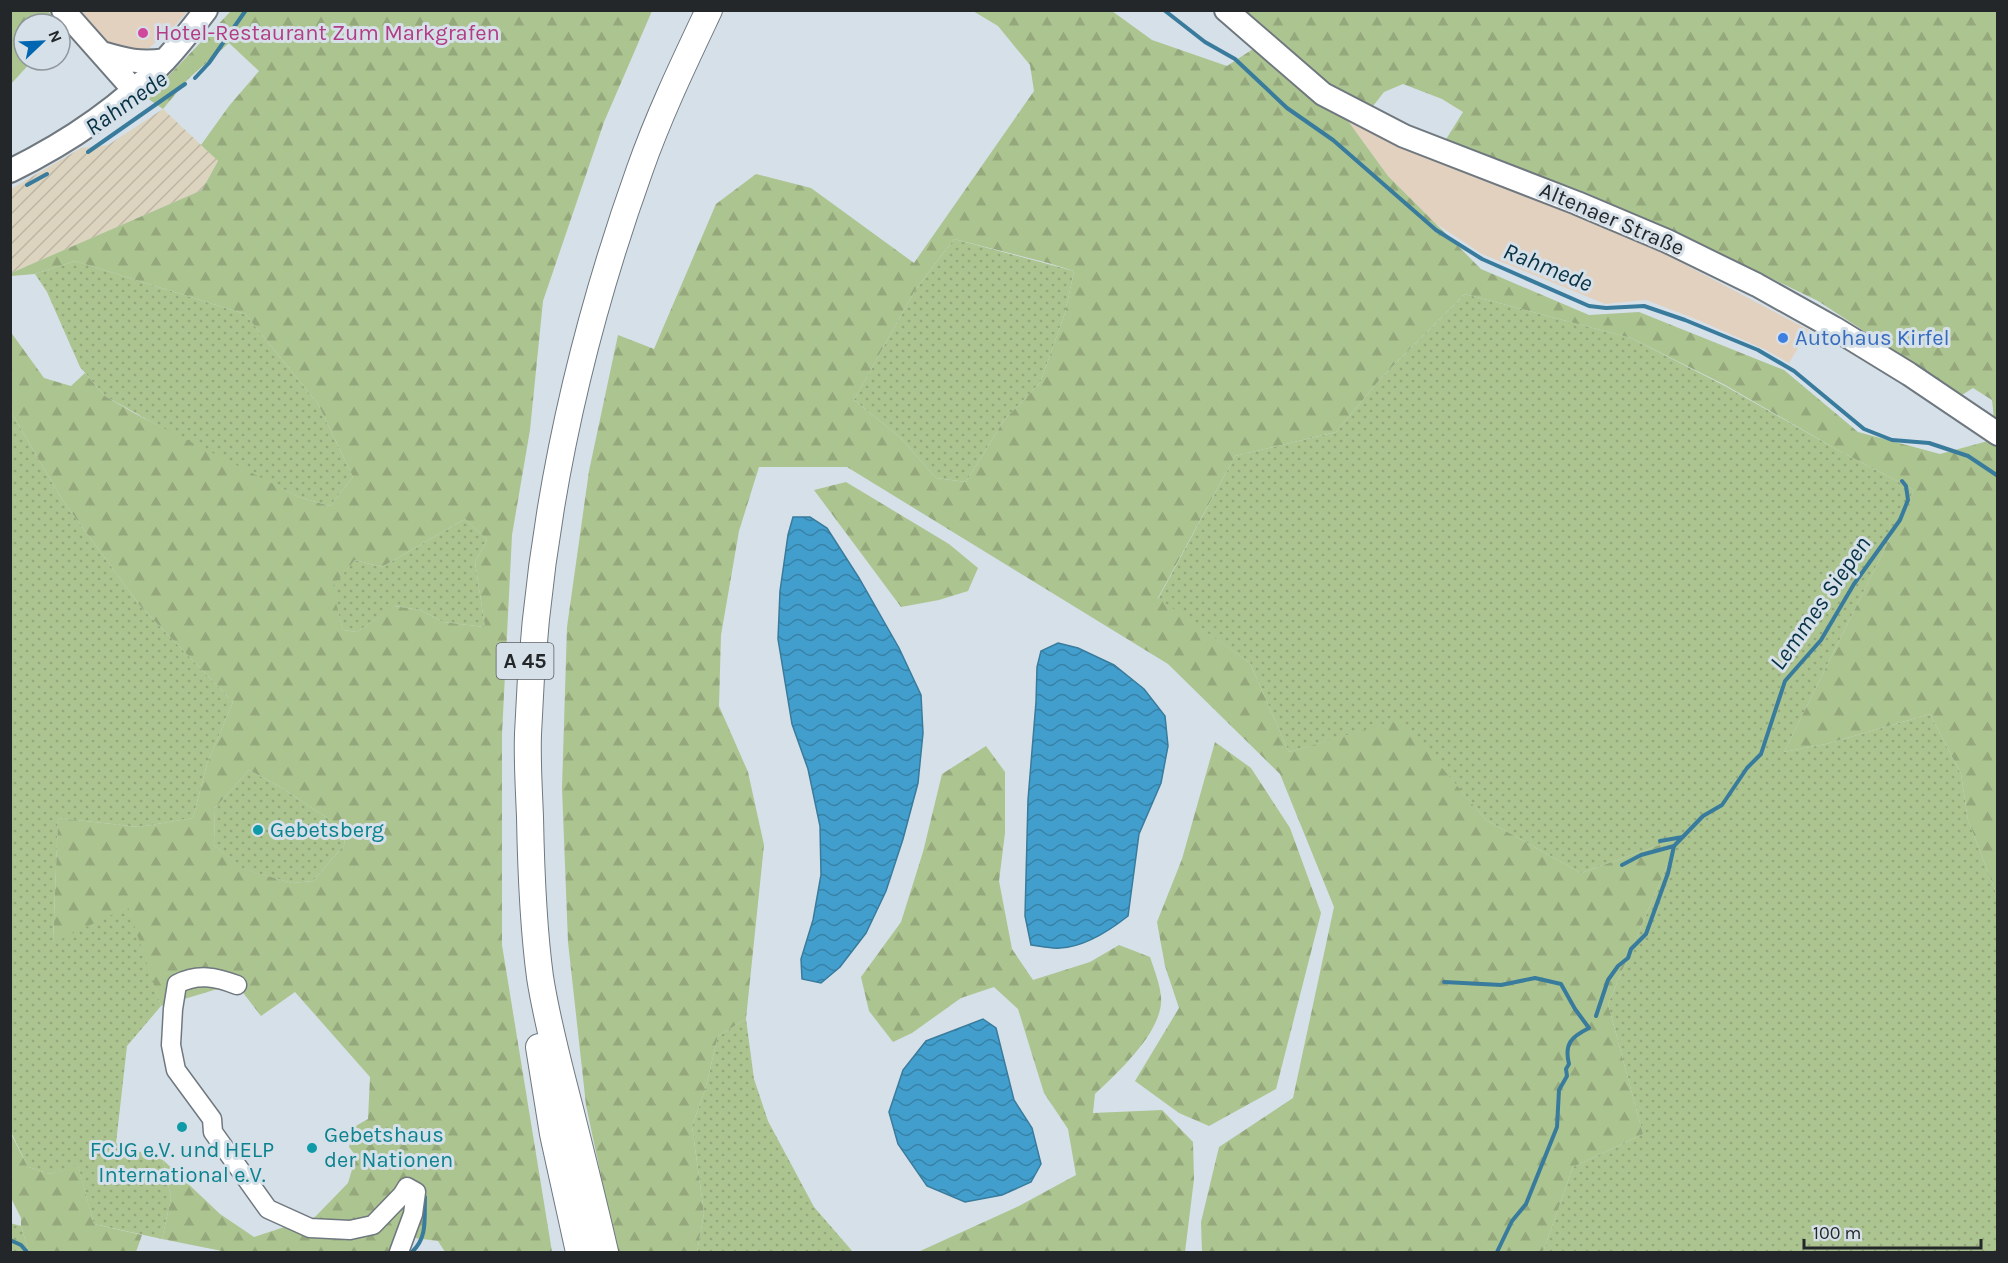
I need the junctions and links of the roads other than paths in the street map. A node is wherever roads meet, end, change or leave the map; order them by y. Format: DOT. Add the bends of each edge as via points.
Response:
graph roads {
  1 [pos="63,10"];
  2 [pos="206,10"];
  3 [pos="700,10"];
  4 [pos="710,10"];
  5 [pos="1226,10"];
  6 [pos="102,53"];
  7 [pos="165,60"];
  8 [pos="668,85"];
  9 [pos="133,89"];
  10 [pos="10,171"];
  11 [pos="1998,434"];
  12 [pos="237,985"];
  13 [pos="399,1252"];
  14 [pos="579,1252"];
  15 [pos="605,1252"];
  1 -- 6 [label="main road"];
  2 -- 7 [label="main road"];
  3 -- 8 [label="highway, A 45"];
  4 -- 8 [label="highway, A 45"];
  5 -- 11 [label="main road, Altenaer Straße" via="1323,94 1404,136 1577,203 1757,285 1909,374"];
  6 -- 7 [label="main road" via="132,62"];
  6 -- 9 [label="main road"];
  7 -- 9 [label="main road"];
  8 -- 14 [label="highway, A 45" via="632,166 567,379 540,532 526,645 521,831 527,941 553,1134"];
  8 -- 15 [label="highway, A 45" via="597,299 576,380 546,546 528,736 531,874 540,978"];
  9 -- 10 [label="main road" via="81,131"];
  12 -- 13 [label="street" via="219,978 190,977 177,984 171,1045 176,1070 212,1119 213,1132 268,1209 310,1228 350,1230 373,1225 407,1187 416,1192 413,1214"];
}
